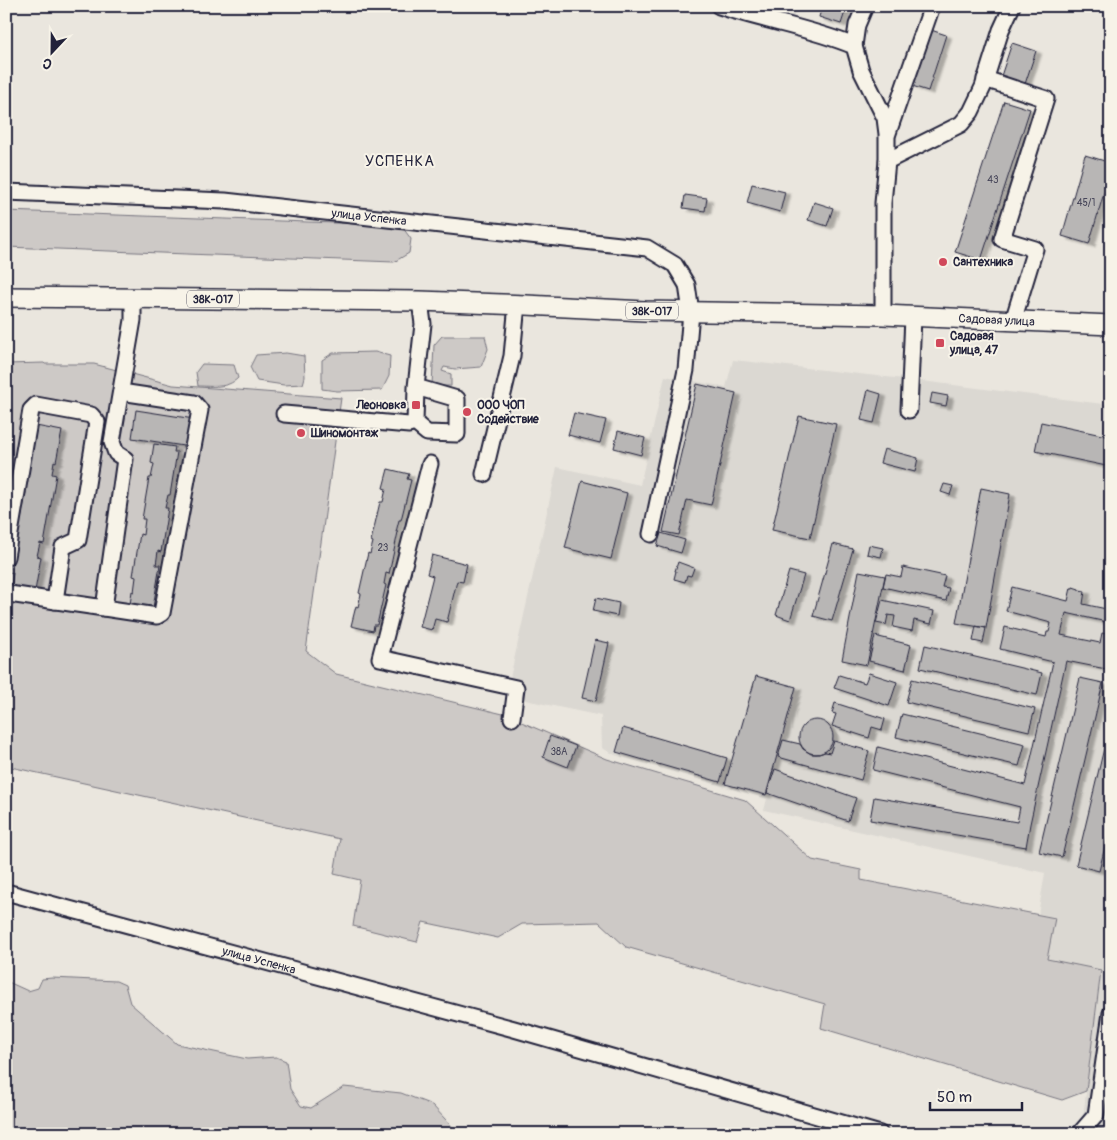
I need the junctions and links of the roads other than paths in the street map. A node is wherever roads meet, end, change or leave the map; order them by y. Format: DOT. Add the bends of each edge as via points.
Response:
graph roads {
  1 [pos="719,6"];
  2 [pos="865,6"];
  3 [pos="932,6"];
  4 [pos="1012,6"];
  5 [pos="854,46"];
  6 [pos="985,80"];
  7 [pos="888,134"];
  8 [pos="887,161"];
  9 [pos="6,192"];
  10 [pos="6,297"];
  11 [pos="133,298"];
  12 [pos="420,302"];
  13 [pos="517,304"];
  14 [pos="691,312"];
  15 [pos="883,316"];
  16 [pos="912,317"];
  17 [pos="1013,321"];
  18 [pos="1111,326"];
  19 [pos="416,387"];
  20 [pos="121,392"];
  21 [pos="909,410"];
  22 [pos="284,414"];
  23 [pos="415,423"];
  24 [pos="430,464"];
  25 [pos="484,474"];
  26 [pos="651,534"];
  27 [pos="6,557"];
  28 [pos="6,591"];
  29 [pos="56,601"];
  30 [pos="104,608"];
  31 [pos="512,718"];
  32 [pos="6,892"];
  33 [pos="1111,1013"];
  34 [pos="880,1134"];
  35 [pos="1082,1134"];
  1 -- 5 [label="street"];
  2 -- 5 [label="street"];
  3 -- 7 [label="street"];
  4 -- 6 [label="street"];
  5 -- 7 [label="street" via="861,70 885,118"];
  6 -- 8 [label="street" via="971,112 961,124"];
  6 -- 17 [label="street" via="1046,99 1002,238 1035,249"];
  7 -- 8 [label="street"];
  8 -- 15 [label="street"];
  9 -- 14 [label="street, улица Успенка" via="225,201 647,248 675,265 687,285"];
  10 -- 11 [label="main road, 38К-017"];
  11 -- 12 [label="main road, 38К-017"];
  11 -- 20 [label="street" via="134,320"];
  12 -- 13 [label="main road, 38К-017"];
  12 -- 19 [label="street" via="423,324"];
  13 -- 14 [label="main road, 38К-017"];
  13 -- 25 [label="street" via="512,356"];
  14 -- 15 [label="main road, 38К-017"];
  14 -- 26 [label="street, улица Успенка" via="686,370"];
  15 -- 16 [label="main road, Садовая улица / 38К-017"];
  16 -- 17 [label="main road, Садовая улица / 38К-017"];
  16 -- 21 [label="street"];
  17 -- 18 [label="main road, Садовая улица / 38К-017"];
  19 -- 23 [label="street"];
  19 -- 23 [label="street" via="458,399 457,434 427,433"];
  20 -- 30 [label="street" via="112,442 116,454 125,459"];
  20 -- 30 [label="street" via="194,403 200,410 162,612 157,616"];
  22 -- 23 [label="street"];
  24 -- 31 [label="street" via="380,658 516,688"];
  27 -- 29 [label="street" via="31,410 36,405 91,415 97,422 78,540 64,547"];
  28 -- 29 [label="street"];
  29 -- 30 [label="street"];
  32 -- 34 [label="street, улица Успенка" via="514,1029"];
  33 -- 35 [label="street" via="1096,1115"];
}
